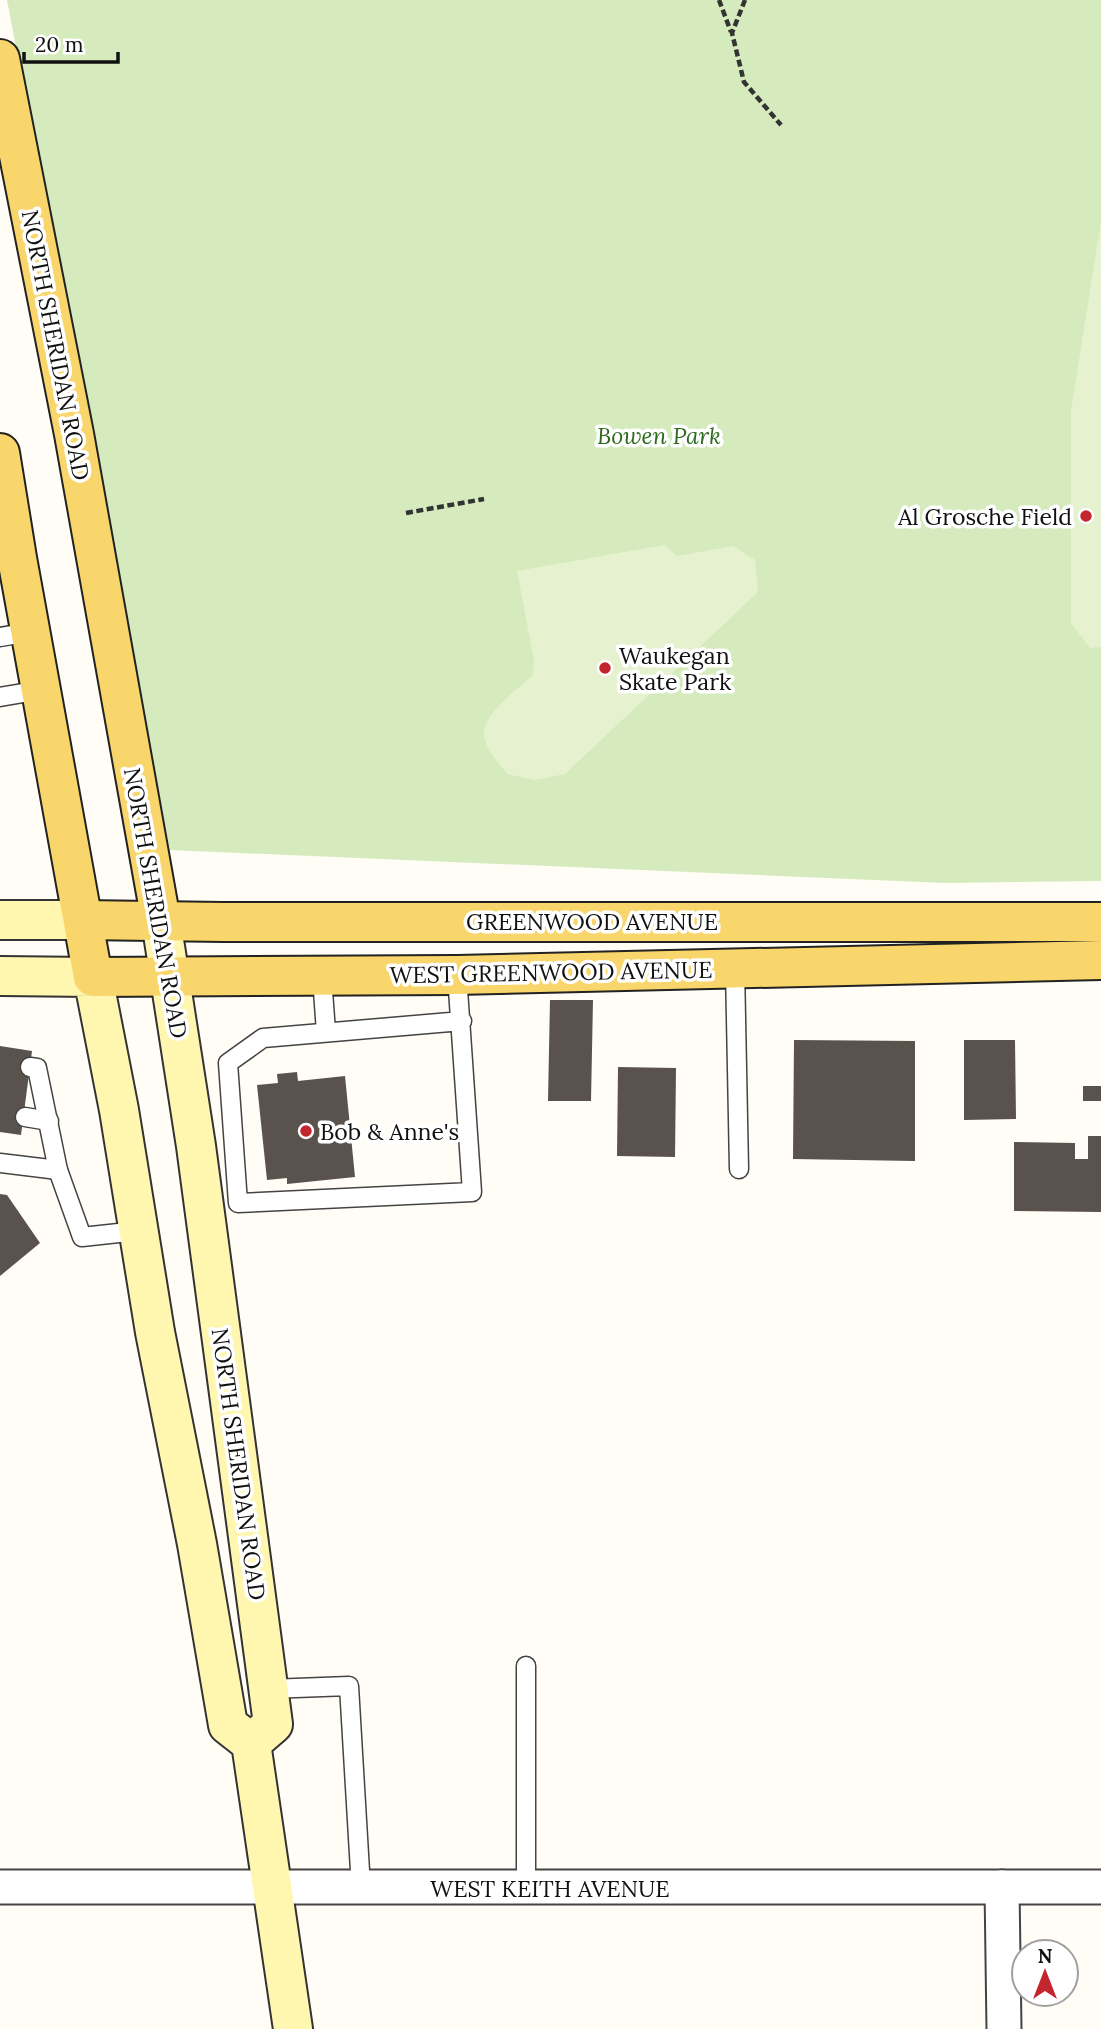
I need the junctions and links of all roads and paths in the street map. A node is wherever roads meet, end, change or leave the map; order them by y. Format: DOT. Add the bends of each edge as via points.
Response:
graph roads {
  1 [pos="719,0"];
  2 [pos="745,0"];
  3 [pos="732,33"];
  4 [pos="0,59"];
  5 [pos="781,125"];
  6 [pos="0,453"];
  7 [pos="484,499"];
  8 [pos="4,510"];
  9 [pos="406,513"];
  10 [pos="15,635"];
  11 [pos="41,690"];
  12 [pos="0,697"];
  13 [pos="0,920"];
  14 [pos="83,920"];
  15 [pos="161,921"];
  16 [pos="1101,922"];
  17 [pos="1101,960"];
  18 [pos="735,968"];
  19 [pos="457,975"];
  20 [pos="0,976"];
  21 [pos="93,977"];
  22 [pos="169,977"];
  23 [pos="322,977"];
  24 [pos="461,1021"];
  25 [pos="326,1032"];
  26 [pos="30,1067"];
  27 [pos="25,1116"];
  28 [pos="49,1121"];
  29 [pos="233,1142"];
  30 [pos="196,1146"];
  31 [pos="0,1163"];
  32 [pos="739,1169"];
  33 [pos="58,1170"];
  34 [pos="137,1231"];
  35 [pos="526,1665"];
  36 [pos="269,1689"];
  37 [pos="251,1744"];
  38 [pos="0,1887"];
  39 [pos="1002,1887"];
  40 [pos="271,1888"];
  41 [pos="361,1888"];
  42 [pos="526,1888"];
  43 [pos="1101,1888"];
  44 [pos="293,2029"];
  45 [pos="1004,2029"];
  1 -- 3 [label="path"];
  2 -- 3 [label="path"];
  3 -- 5 [label="path" via="744,82"];
  4 -- 15 [label="main road, NORTH SHERIDAN ROAD" via="74,434"];
  6 -- 8 [label="main road"];
  7 -- 9 [label="path"];
  8 -- 10 [label="main road"];
  10 -- 11 [label="main road"];
  11 -- 12 [label="lane"];
  11 -- 14 [label="main road"];
  13 -- 14 [label="main road"];
  14 -- 15 [label="main road, GREENWOOD AVENUE"];
  14 -- 21 [label="main road"];
  15 -- 16 [label="main road, GREENWOOD AVENUE"];
  15 -- 22 [label="main road, NORTH SHERIDAN ROAD"];
  17 -- 18 [label="main road, WEST GREENWOOD AVENUE"];
  18 -- 19 [label="main road, WEST GREENWOOD AVENUE"];
  18 -- 32 [label="lane"];
  19 -- 23 [label="main road, WEST GREENWOOD AVENUE"];
  19 -- 24 [label="lane"];
  20 -- 21 [label="main road, WEST GREENWOOD AVENUE"];
  21 -- 22 [label="main road, WEST GREENWOOD AVENUE"];
  21 -- 34 [label="main road"];
  22 -- 23 [label="main road, WEST GREENWOOD AVENUE"];
  22 -- 30 [label="main road, NORTH SHERIDAN ROAD"];
  23 -- 25 [label="lane"];
  24 -- 25 [label="lane"];
  24 -- 29 [label="lane" via="472,1192 238,1203"];
  25 -- 29 [label="lane" via="263,1038 228,1063"];
  26 -- 28 [label="lane" via="37,1068"];
  27 -- 28 [label="lane"];
  28 -- 33 [label="lane"];
  29 -- 30 [label="lane"];
  30 -- 36 [label="main road, NORTH SHERIDAN ROAD"];
  31 -- 33 [label="lane"];
  33 -- 34 [label="lane" via="82,1237"];
  34 -- 37 [label="main road" via="228,1725"];
  35 -- 42 [label="lane"];
  36 -- 37 [label="main road, NORTH SHERIDAN ROAD" via="273,1724"];
  36 -- 41 [label="lane" via="349,1686"];
  37 -- 40 [label="main road"];
  38 -- 40 [label="street, WEST KEITH AVENUE"];
  39 -- 42 [label="street, WEST KEITH AVENUE"];
  39 -- 43 [label="street, WEST KEITH AVENUE"];
  39 -- 45 [label="street"];
  40 -- 41 [label="street, WEST KEITH AVENUE"];
  40 -- 44 [label="main road"];
  41 -- 42 [label="street, WEST KEITH AVENUE"];
}
